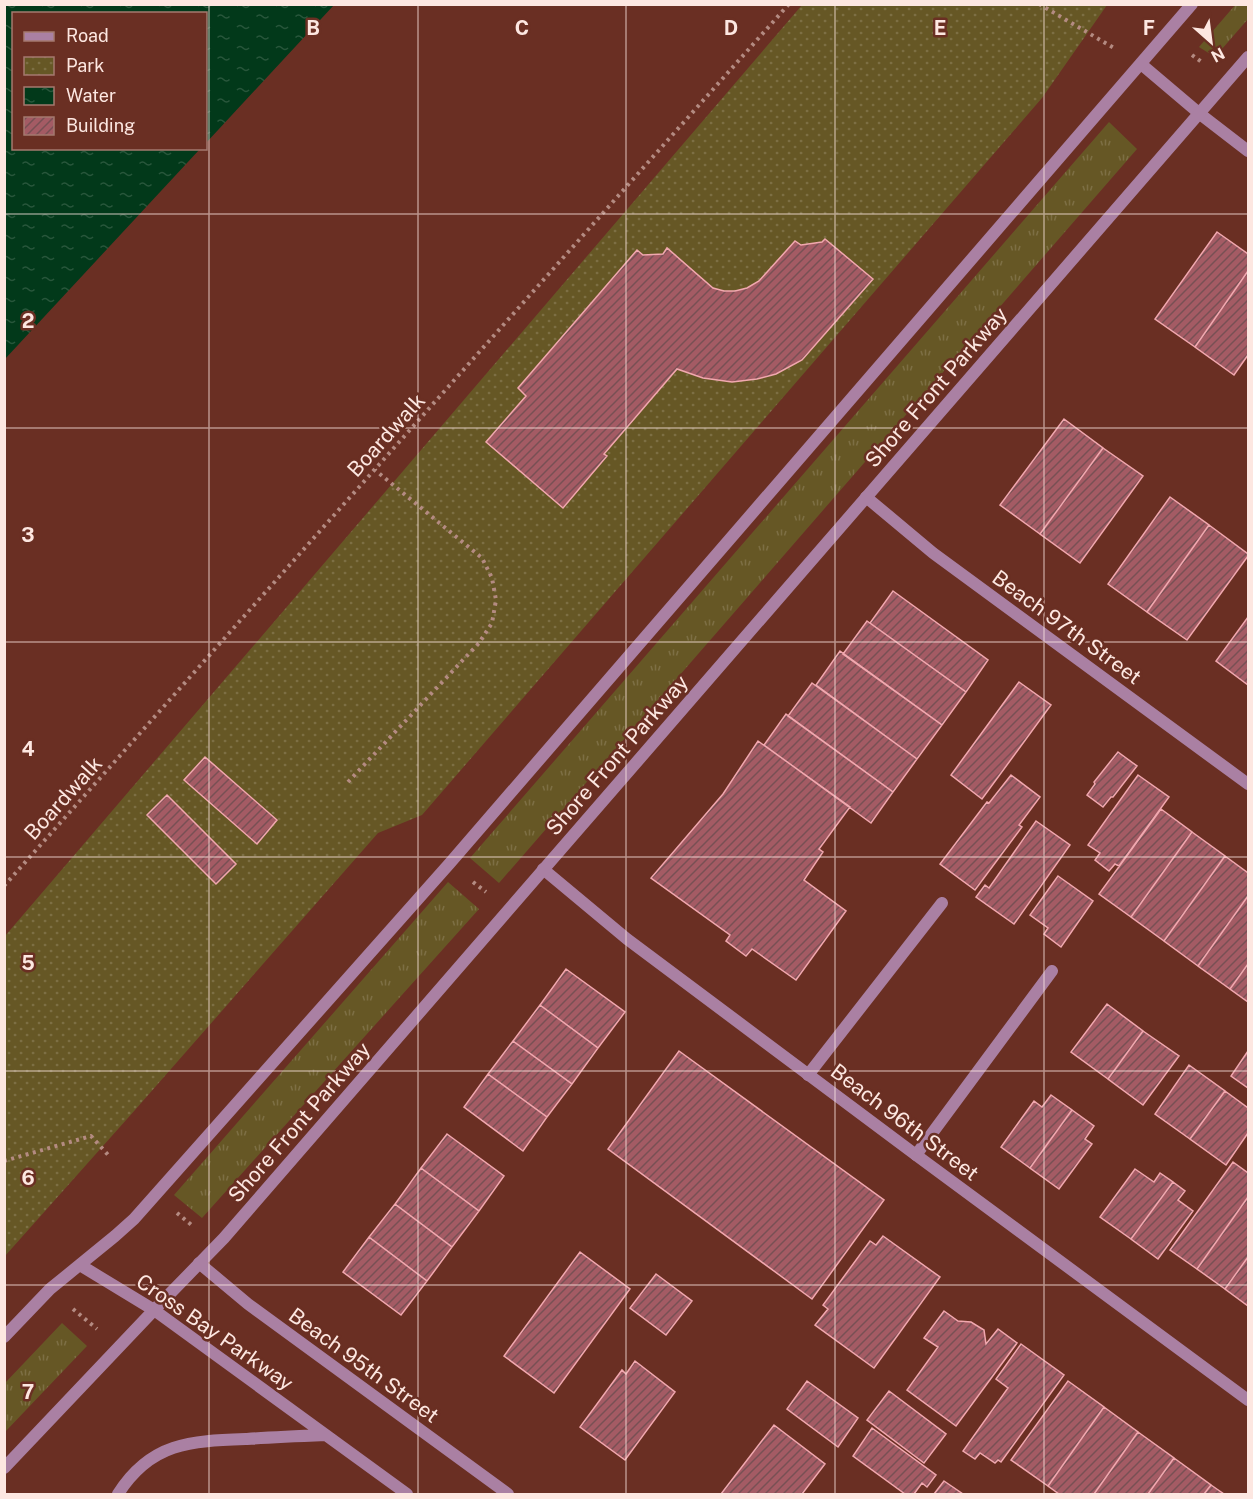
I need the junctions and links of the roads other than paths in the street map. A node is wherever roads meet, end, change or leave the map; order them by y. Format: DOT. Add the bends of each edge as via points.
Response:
graph roads {
  1 [pos="1192,4"];
  2 [pos="1248,57"];
  3 [pos="1141,64"];
  4 [pos="1200,114"];
  5 [pos="1248,151"];
  6 [pos="866,497"];
  7 [pos="1248,784"];
  8 [pos="543,869"];
  9 [pos="942,903"];
  10 [pos="1052,971"];
  11 [pos="808,1074"];
  12 [pos="916,1155"];
  13 [pos="199,1263"];
  14 [pos="80,1265"];
  15 [pos="154,1310"];
  16 [pos="4,1337"];
  17 [pos="1248,1400"];
  18 [pos="326,1435"];
  19 [pos="4,1468"];
  20 [pos="118,1494"];
  21 [pos="407,1494"];
  22 [pos="508,1494"];
  1 -- 3 [label="street"];
  2 -- 4 [label="street, Shore Front Parkway"];
  3 -- 4 [label="street"];
  3 -- 14 [label="street" via="401,918 134,1219"];
  4 -- 5 [label="street"];
  4 -- 6 [label="street, Shore Front Parkway"];
  6 -- 7 [label="street, Beach 97th Street" via="933,553"];
  6 -- 8 [label="street, Shore Front Parkway"];
  8 -- 11 [label="street, Beach 96th Street" via="627,939"];
  8 -- 13 [label="street, Shore Front Parkway"];
  9 -- 11 [label="street"];
  10 -- 12 [label="street"];
  11 -- 12 [label="street, Beach 96th Street"];
  12 -- 17 [label="street, Beach 96th Street"];
  13 -- 15 [label="street, Shore Front Parkway"];
  13 -- 22 [label="street, Beach 95th Street" via="248,1304"];
  14 -- 15 [label="street, Cross Bay Parkway"];
  14 -- 16 [label="street" via="50,1289"];
  15 -- 18 [label="street, Cross Bay Parkway"];
  15 -- 19 [label="street, Shore Front Parkway"];
  18 -- 20 [label="street" via="182,1445 144,1465"];
  18 -- 21 [label="street"];
}
